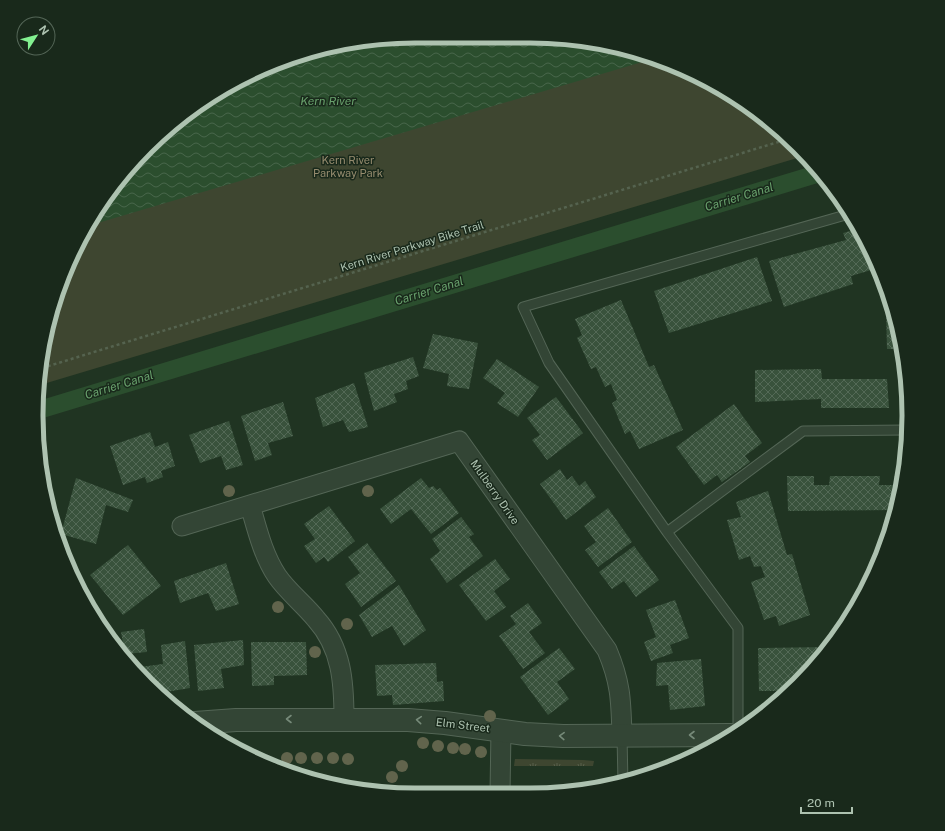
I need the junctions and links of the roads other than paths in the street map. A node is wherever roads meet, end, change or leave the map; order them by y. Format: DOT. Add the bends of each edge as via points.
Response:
graph roads {
  1 [pos="843,216"];
  2 [pos="901,430"];
  3 [pos="250,505"];
  4 [pos="182,526"];
  5 [pos="667,532"];
  6 [pos="344,719"];
  7 [pos="205,722"];
  8 [pos="738,724"];
  9 [pos="501,730"];
  10 [pos="720,735"];
  11 [pos="622,736"];
  12 [pos="623,776"];
  13 [pos="500,788"];
  1 -- 5 [label="lane" via="523,307 550,363"];
  2 -- 5 [label="lane" via="804,431"];
  3 -- 4 [label="street, Mulberry Drive"];
  3 -- 6 [label="street" via="265,554 276,576 316,619 329,636 337,653 342,672"];
  3 -- 11 [label="street, Mulberry Drive" via="459,441 607,650 616,672 620,692"];
  5 -- 8 [label="lane" via="738,628"];
  6 -- 7 [label="street, Elm Street, one-way"];
  9 -- 6 [label="street, Elm Street, one-way" via="408,720"];
  11 -- 9 [label="street, Elm Street, one-way" via="562,736"];
  9 -- 13 [label="street"];
  10 -- 11 [label="street, Elm Street, one-way"];
  11 -- 12 [label="lane"];
}
